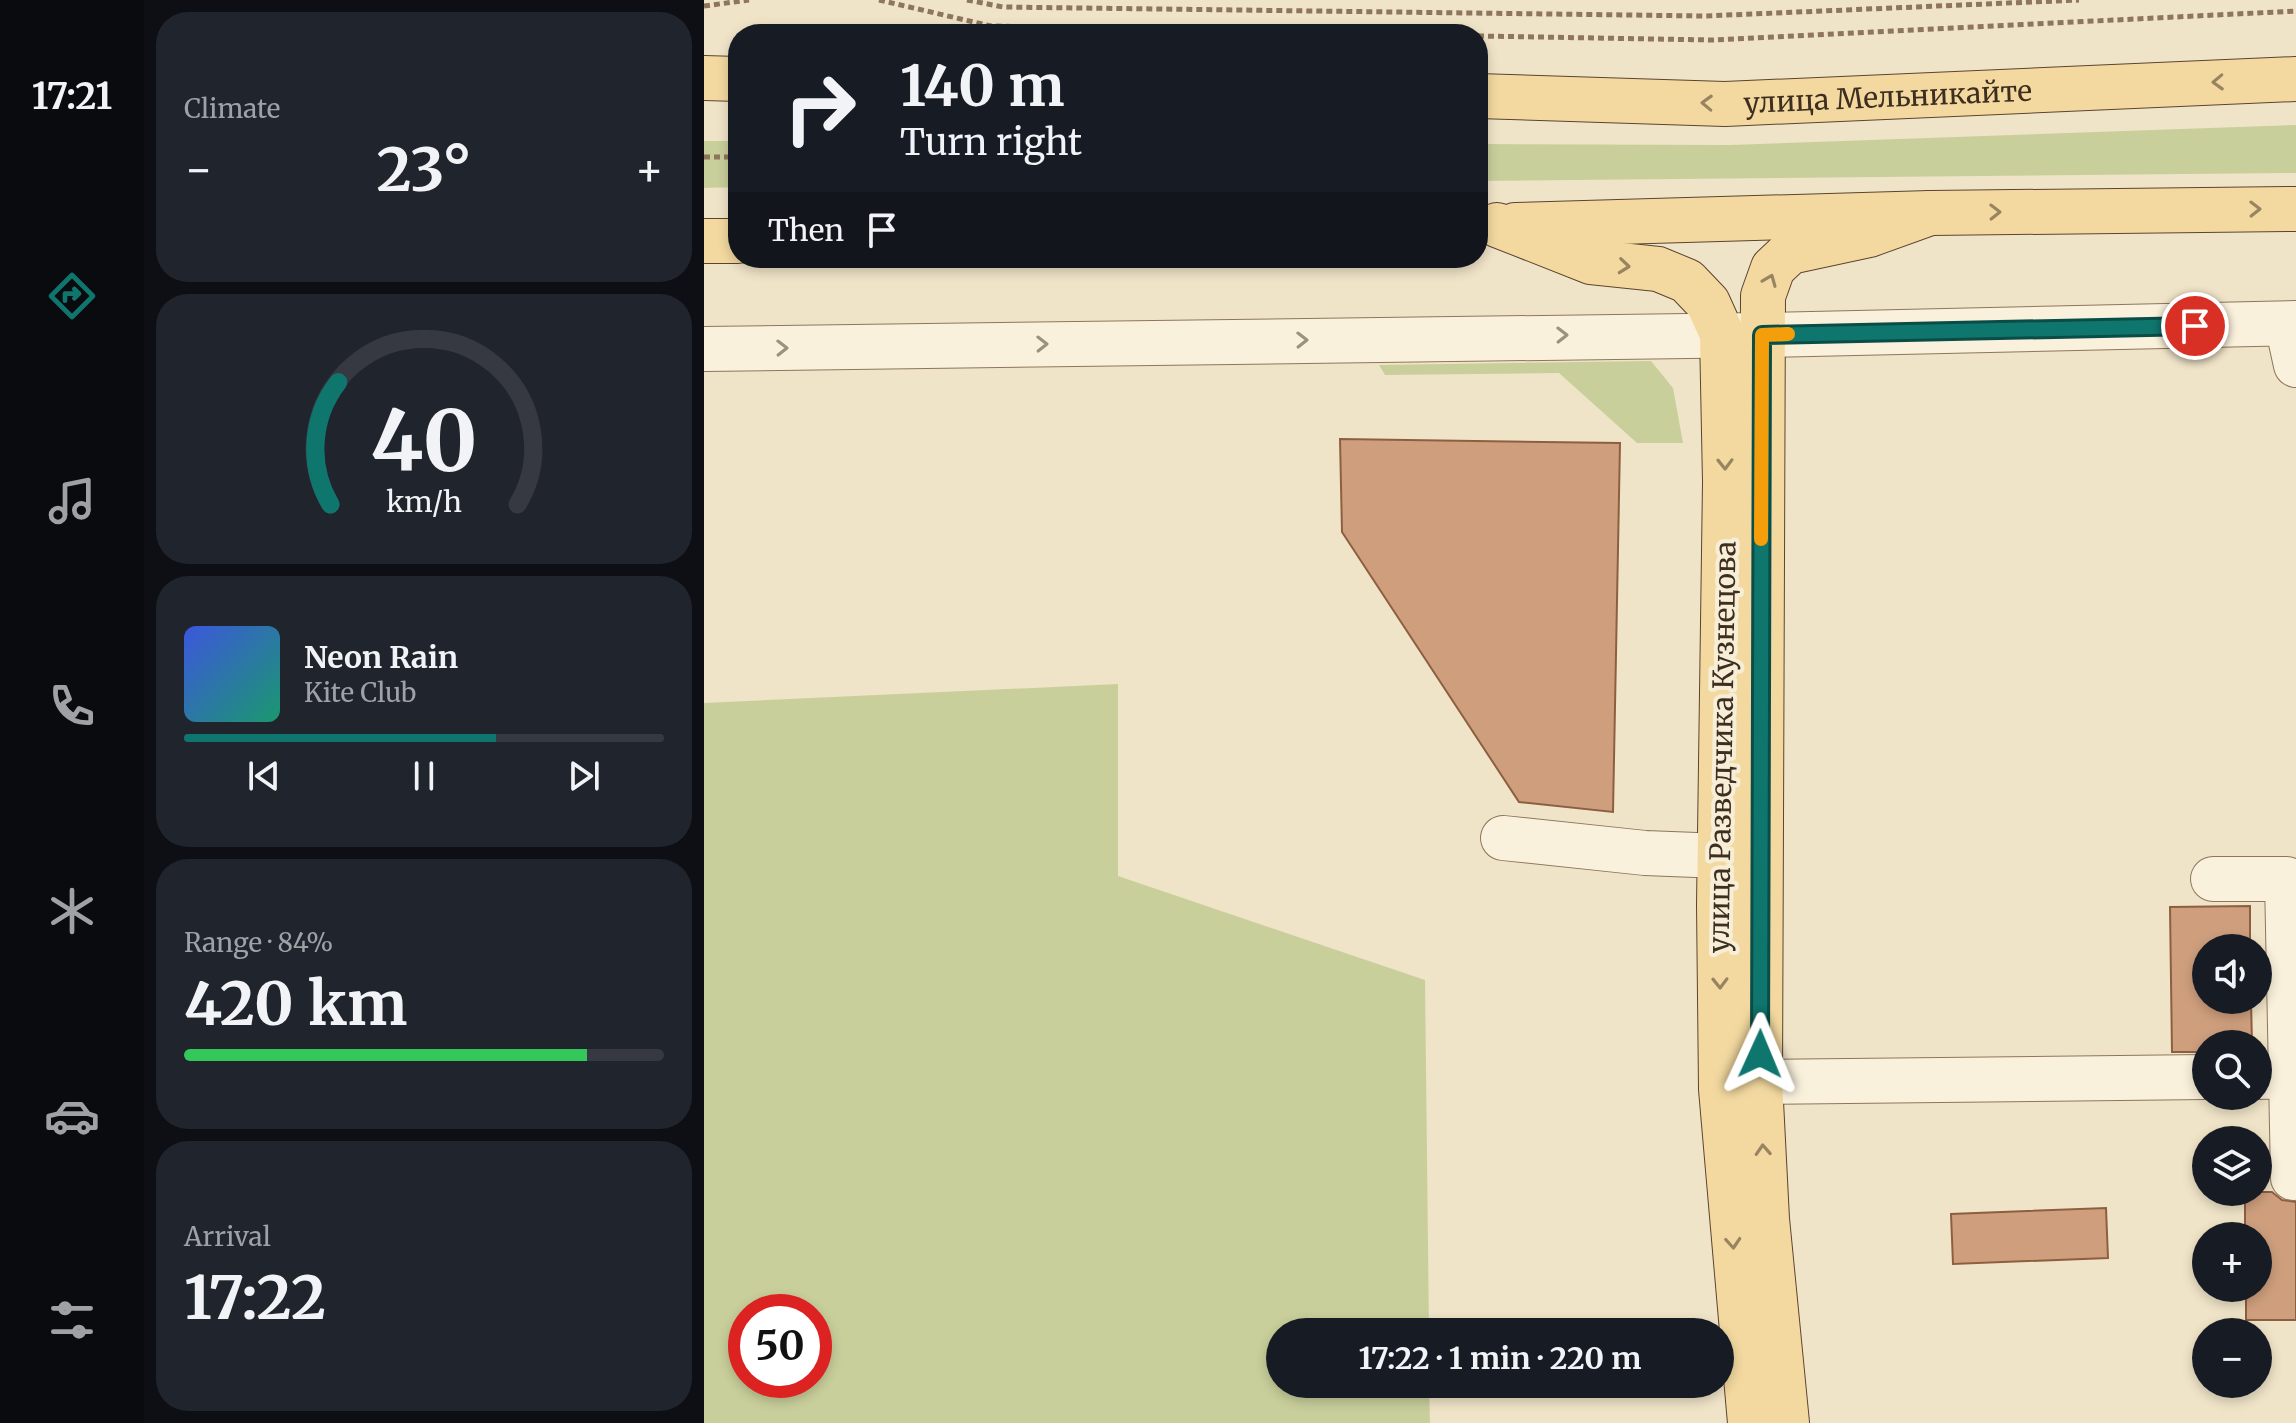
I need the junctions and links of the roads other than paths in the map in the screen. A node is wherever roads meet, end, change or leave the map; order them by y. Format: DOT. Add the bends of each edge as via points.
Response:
graph roads {
  1 [pos="704,78"];
  2 [pos="728,79"];
  3 [pos="2296,79"];
  4 [pos="1488,96"];
  5 [pos="2296,209"];
  6 [pos="1930,213"];
  7 [pos="1488,225"];
  8 [pos="704,241"];
  9 [pos="728,241"];
  10 [pos="1742,334"];
  11 [pos="2293,337"];
  12 [pos="704,349"];
  13 [pos="1503,838"];
  14 [pos="1722,856"];
  15 [pos="2213,879"];
  16 [pos="2275,1076"];
  17 [pos="2192,1077"];
  18 [pos="1760,1082"];
  19 [pos="2293,1178"];
  20 [pos="1750,1423"];
  21 [pos="1787,1423"];
  1 -- 2 [label="main road"];
  3 -- 4 [label="main road, улица Мельникайте, one-way" via="1725,104"];
  6 -- 5 [label="main road, one-way"];
  6 -- 7 [label="main road"];
  10 -- 6 [label="main road, улица Разведчика Кузнецова, one-way" via="1773,268 1790,252 1869,235"];
  7 -- 10 [label="main road, улица Разведчика Кузнецова, one-way" via="1591,262 1658,269 1687,281"];
  8 -- 9 [label="main road"];
  10 -- 11 [label="lane"];
  12 -- 10 [label="lane, one-way"];
  10 -- 14 [label="main road, улица Разведчика Кузнецова, one-way" via="1725,482"];
  10 -- 18 [label="main road, улица Разведчика Кузнецова"];
  13 -- 14 [label="lane"];
  14 -- 20 [label="main road, улица Разведчика Кузнецова, one-way" via="1721,1089"];
  15 -- 16 [label="lane" via="2287,879"];
  16 -- 19 [label="lane"];
  17 -- 18 [label="lane"];
  21 -- 18 [label="main road, улица Разведчика Кузнецова, one-way"];
}
